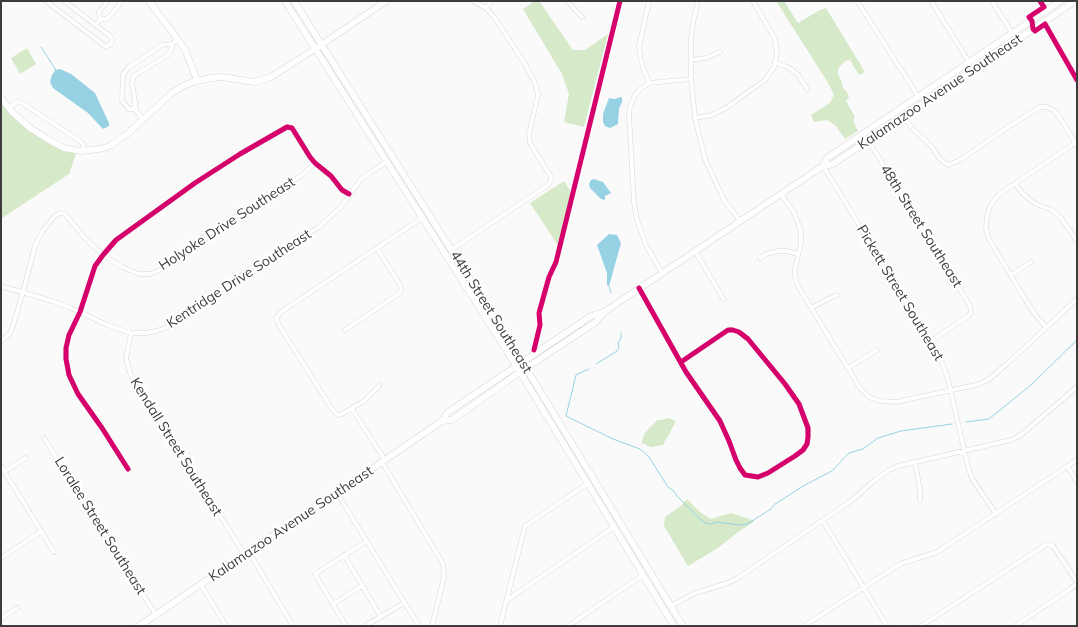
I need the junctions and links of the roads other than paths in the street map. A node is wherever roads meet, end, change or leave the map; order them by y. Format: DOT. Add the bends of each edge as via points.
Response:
graph roads {
  1 [pos="47,1"];
  2 [pos="64,1"];
  3 [pos="108,1"];
  4 [pos="122,1"];
  5 [pos="149,1"];
  6 [pos="285,1"];
  7 [pos="294,1"];
  8 [pos="386,1"];
  9 [pos="473,1"];
  10 [pos="492,1"];
  11 [pos="567,1"];
  12 [pos="649,1"];
  13 [pos="698,1"];
  14 [pos="753,1"];
  15 [pos="857,1"];
  16 [pos="930,1"];
  17 [pos="992,1"];
  18 [pos="1060,1"];
  19 [pos="1075,1"];
  20 [pos="486,8"];
  21 [pos="1041,13"];
  22 [pos="582,17"];
  23 [pos="100,20"];
  24 [pos="1041,24"];
  25 [pos="95,25"];
  26 [pos="1012,33"];
  27 [pos="178,40"];
  28 [pos="172,44"];
  29 [pos="321,45"];
  30 [pos="315,49"];
  31 [pos="720,52"];
  32 [pos="691,60"];
  33 [pos="969,62"];
  34 [pos="776,63"];
  35 [pos="691,79"];
  36 [pos="197,80"];
  37 [pos="649,83"];
  38 [pos="807,89"];
  39 [pos="942,90"];
  40 [pos="925,91"];
  41 [pos="918,96"];
  42 [pos="1,98"];
  43 [pos="349,103"];
  44 [pos="9,108"];
  45 [pos="135,109"];
  46 [pos="903,117"];
  47 [pos="695,118"];
  48 [pos="143,120"];
  49 [pos="370,121"];
  50 [pos="868,140"];
  51 [pos="1076,144"];
  52 [pos="84,151"];
  53 [pos="386,162"];
  54 [pos="315,163"];
  55 [pos="398,166"];
  56 [pos="823,166"];
  57 [pos="1015,183"];
  58 [pos="349,194"];
  59 [pos="781,194"];
  60 [pos="422,218"];
  61 [pos="740,221"];
  62 [pos="1077,242"];
  63 [pos="438,243"];
  64 [pos="377,248"];
  65 [pos="451,250"];
  66 [pos="694,251"];
  67 [pos="798,254"];
  68 [pos="103,255"];
  69 [pos="760,258"];
  70 [pos="1031,262"];
  71 [pos="452,264"];
  72 [pos="463,269"];
  73 [pos="662,273"];
  74 [pos="1010,275"];
  75 [pos="1,286"];
  76 [pos="639,288"];
  77 [pos="23,292"];
  78 [pos="837,295"];
  79 [pos="1077,299"];
  80 [pos="724,300"];
  81 [pos="811,308"];
  82 [pos="80,312"];
  83 [pos="604,312"];
  84 [pos="585,320"];
  85 [pos="1046,327"];
  86 [pos="345,330"];
  87 [pos="581,332"];
  88 [pos="131,333"];
  89 [pos="931,341"];
  90 [pos="1,342"];
  91 [pos="877,350"];
  92 [pos="523,362"];
  93 [pos="681,362"];
  94 [pos="526,368"];
  95 [pos="848,368"];
  96 [pos="518,369"];
  97 [pos="379,386"];
  98 [pos="1077,387"];
  99 [pos="950,391"];
  100 [pos="460,404"];
  101 [pos="352,409"];
  102 [pos="458,416"];
  103 [pos="442,421"];
  104 [pos="556,432"];
  105 [pos="567,435"];
  106 [pos="44,438"];
  107 [pos="964,451"];
  108 [pos="26,458"];
  109 [pos="1077,460"];
  110 [pos="384,461"];
  111 [pos="915,462"];
  112 [pos="1,466"];
  113 [pos="1068,467"];
  114 [pos="128,469"];
  115 [pos="4,472"];
  116 [pos="581,472"];
  117 [pos="592,477"];
  118 [pos="1077,482"];
  119 [pos="587,484"];
  120 [pos="599,488"];
  121 [pos="337,493"];
  122 [pos="920,500"];
  123 [pos="996,514"];
  124 [pos="823,520"];
  125 [pos="614,527"];
  126 [pos="42,531"];
  127 [pos="621,539"];
  128 [pos="367,541"];
  129 [pos="632,542"];
  130 [pos="54,552"];
  131 [pos="247,554"];
  132 [pos="344,555"];
  133 [pos="1,558"];
  134 [pos="643,575"];
  135 [pos="1077,583"];
  136 [pos="201,585"];
  137 [pos="362,586"];
  138 [pos="863,586"];
  139 [pos="506,600"];
  140 [pos="658,600"];
  141 [pos="404,603"];
  142 [pos="333,604"];
  143 [pos="671,606"];
  144 [pos="17,608"];
  145 [pos="156,615"];
  146 [pos="381,617"];
  147 [pos="1,619"];
  148 [pos="672,625"];
  149 [pos="139,626"];
  150 [pos="226,626"];
  151 [pos="293,626"];
  152 [pos="346,626"];
  153 [pos="365,626"];
  154 [pos="419,626"];
  155 [pos="432,626"];
  156 [pos="500,626"];
  157 [pos="568,626"];
  158 [pos="683,626"];
  159 [pos="804,626"];
  160 [pos="887,626"];
  161 [pos="921,626"];
  162 [pos="1016,626"];
  1 -- 25 [label="street" via="106,47 109,46 112,42 110,36"];
  2 -- 25 [label="street"];
  3 -- 23 [label="street" via="99,12"];
  4 -- 23 [label="street" via="108,18"];
  5 -- 27 [label="main road"];
  6 -- 30 [label="main road, 44th Street Southeast"];
  7 -- 29 [label="main road, 44th Street Southeast"];
  8 -- 29 [label="main road"];
  9 -- 20 [label="street"];
  10 -- 20 [label="street"];
  11 -- 22 [label="street"];
  12 -- 37 [label="street" via="639,47 641,62"];
  13 -- 32 [label="street" via="691,31"];
  14 -- 34 [label="street" via="775,39"];
  15 -- 41 [label="street"];
  16 -- 33 [label="street"];
  17 -- 26 [label="street"];
  18 -- 21 [label="main road, Kalamazoo Avenue Southeast"];
  19 -- 24 [label="main road, Kalamazoo Avenue Southeast"];
  20 -- 65 [label="street" via="503,29 535,83 538,95 530,139 551,177 548,184"];
  21 -- 24 [label="main road"];
  21 -- 26 [label="main road, Kalamazoo Avenue Southeast"];
  23 -- 25 [label="street"];
  24 -- 39 [label="main road, Kalamazoo Avenue Southeast"];
  26 -- 33 [label="main road, Kalamazoo Avenue Southeast"];
  27 -- 28 [label="street"];
  27 -- 36 [label="main road" via="189,58"];
  28 -- 45 [label="street" via="169,54 134,76 132,83"];
  28 -- 45 [label="street" via="162,45 129,67 123,74 122,101 128,109"];
  29 -- 30 [label="main road"];
  29 -- 49 [label="main road, 44th Street Southeast"];
  30 -- 36 [label="main road" via="262,81 222,77"];
  30 -- 43 [label="main road, 44th Street Southeast"];
  31 -- 32 [label="street" via="706,58"];
  32 -- 35 [label="street"];
  33 -- 39 [label="main road" via="967,70"];
  33 -- 40 [label="main road, Kalamazoo Avenue Southeast"];
  34 -- 38 [label="street" via="791,69"];
  34 -- 47 [label="street" via="766,80 726,108 712,115"];
  35 -- 37 [label="street"];
  35 -- 47 [label="street"];
  36 -- 48 [label="main road" via="172,93"];
  37 -- 73 [label="street" via="635,95 630,107 634,203 646,245"];
  39 -- 46 [label="main road, Kalamazoo Avenue Southeast"];
  40 -- 41 [label="main road, Kalamazoo Avenue Southeast"];
  40 -- 46 [label="main road" via="924,95 904,109"];
  41 -- 56 [label="main road, Kalamazoo Avenue Southeast" via="828,158"];
  42 -- 44 [label="main road"];
  43 -- 49 [label="main road" via="361,119"];
  43 -- 53 [label="main road, 44th Street Southeast"];
  44 -- 52 [label="main road" via="30,128 49,140 64,148"];
  44 -- 52 [label="street" via="19,101 80,141"];
  45 -- 48 [label="street"];
  46 -- 50 [label="main road, Kalamazoo Avenue Southeast"];
  46 -- 51 [label="street" via="948,165 960,160 1040,107 1047,107 1059,116"];
  47 -- 61 [label="street" via="705,159 724,200"];
  48 -- 52 [label="main road" via="110,146 100,150"];
  49 -- 55 [label="main road, 44th Street Southeast"];
  50 -- 56 [label="main road, Kalamazoo Avenue Southeast" via="833,164"];
  50 -- 89 [label="street, 48th Street Southeast" via="968,302 971,313"];
  51 -- 57 [label="street"];
  53 -- 55 [label="main road"];
  53 -- 58 [label="street, Kentridge Drive Southeast" via="361,178"];
  53 -- 60 [label="main road, 44th Street Southeast"];
  54 -- 58 [label="street"];
  54 -- 68 [label="street, Holyoke Drive Southeast" via="302,175 209,233 158,271 139,274"];
  54 -- 68 [label="street" via="289,127 195,183 116,240"];
  55 -- 65 [label="main road, 44th Street Southeast"];
  56 -- 59 [label="main road, Kalamazoo Avenue Southeast"];
  56 -- 89 [label="street, Pickett Street Southeast"];
  57 -- 62 [label="street" via="1028,198 1052,210 1061,218"];
  57 -- 74 [label="street" via="998,195 990,206 986,228 989,239"];
  58 -- 88 [label="street, Kentridge Drive Southeast" via="341,207 318,227 241,275 175,324 147,333"];
  59 -- 61 [label="main road, Kalamazoo Avenue Southeast"];
  59 -- 67 [label="street" via="799,222 802,244"];
  60 -- 63 [label="main road, 44th Street Southeast"];
  60 -- 64 [label="street"];
  61 -- 66 [label="main road, Kalamazoo Avenue Southeast"];
  63 -- 65 [label="main road" via="446,250"];
  63 -- 71 [label="main road, 44th Street Southeast"];
  64 -- 86 [label="street" via="400,285 400,293"];
  64 -- 101 [label="street" via="281,312 276,318 332,410 337,415"];
  65 -- 72 [label="main road, 44th Street Southeast"];
  66 -- 73 [label="main road, Kalamazoo Avenue Southeast"];
  66 -- 80 [label="street"];
  67 -- 69 [label="street" via="780,250"];
  67 -- 81 [label="street" via="795,277"];
  68 -- 77 [label="street, Holyoke Drive Southeast" via="62,212 55,216 39,236"];
  68 -- 82 [label="street" via="95,266"];
  70 -- 74 [label="street"];
  71 -- 72 [label="main road"];
  71 -- 96 [label="main road, 44th Street Southeast"];
  72 -- 92 [label="main road, 44th Street Southeast"];
  73 -- 76 [label="main road, Kalamazoo Avenue Southeast"];
  74 -- 85 [label="street"];
  75 -- 77 [label="street, Kentridge Drive Southeast"];
  76 -- 83 [label="main road, Kalamazoo Avenue Southeast"];
  76 -- 93 [label="street"];
  77 -- 82 [label="street, Kentridge Drive Southeast"];
  77 -- 90 [label="street" via="10,333"];
  78 -- 81 [label="street"];
  79 -- 85 [label="street"];
  81 -- 95 [label="street"];
  82 -- 88 [label="street, Kentridge Drive Southeast"];
  82 -- 114 [label="street" via="66,348 69,375 78,394"];
  83 -- 84 [label="main road, Kalamazoo Avenue Southeast"];
  83 -- 87 [label="main road, Kalamazoo Avenue Southeast" via="596,322"];
  84 -- 87 [label="main road" via="587,325"];
  84 -- 92 [label="main road, Kalamazoo Avenue Southeast"];
  85 -- 99 [label="street" via="988,380"];
  87 -- 94 [label="main road, Kalamazoo Avenue Southeast"];
  88 -- 131 [label="street, Kendall Street Southeast" via="126,358 131,376"];
  89 -- 99 [label="street, Pickett Street Southeast" via="943,364"];
  91 -- 95 [label="street"];
  92 -- 94 [label="main road, 44th Street Southeast"];
  92 -- 96 [label="main road, Kalamazoo Avenue Southeast"];
  93 -- 93 [label="street" via="720,421 736,460 746,475 758,477 768,473 803,450 807,444 808,428 799,404 785,384 739,332 728,330"];
  94 -- 96 [label="main road, Kalamazoo Avenue Southeast"];
  94 -- 105 [label="main road, 44th Street Southeast"];
  95 -- 99 [label="street" via="860,388 874,399 884,402"];
  96 -- 100 [label="main road, Kalamazoo Avenue Southeast"];
  96 -- 102 [label="main road, Kalamazoo Avenue Southeast"];
  96 -- 104 [label="main road, 44th Street Southeast"];
  97 -- 101 [label="street"];
  98 -- 107 [label="street" via="1021,435 1004,442"];
  99 -- 107 [label="street, Pickett Street Southeast"];
  100 -- 102 [label="main road" via="455,412"];
  100 -- 103 [label="main road, Kalamazoo Avenue Southeast" via="447,413"];
  101 -- 110 [label="street"];
  102 -- 103 [label="main road, Kalamazoo Avenue Southeast" via="452,420"];
  103 -- 110 [label="main road, Kalamazoo Avenue Southeast"];
  104 -- 105 [label="main road"];
  104 -- 116 [label="main road, 44th Street Southeast"];
  105 -- 117 [label="main road, 44th Street Southeast"];
  106 -- 145 [label="street, Loralee Street Southeast"];
  107 -- 111 [label="street"];
  107 -- 123 [label="street, Pickett Street Southeast" via="974,480"];
  108 -- 115 [label="street"];
  109 -- 113 [label="street"];
  110 -- 121 [label="main road, Kalamazoo Avenue Southeast"];
  110 -- 155 [label="street" via="444,567"];
  111 -- 122 [label="street"];
  111 -- 124 [label="street" via="898,466 881,475 851,501"];
  112 -- 115 [label="street"];
  113 -- 118 [label="street"];
  113 -- 123 [label="street"];
  115 -- 126 [label="street"];
  116 -- 117 [label="main road" via="587,477"];
  116 -- 119 [label="main road, 44th Street Southeast"];
  117 -- 120 [label="main road, 44th Street Southeast"];
  119 -- 120 [label="main road"];
  119 -- 125 [label="main road, 44th Street Southeast"];
  119 -- 139 [label="street" via="525,526"];
  120 -- 129 [label="main road, 44th Street Southeast"];
  121 -- 128 [label="street"];
  121 -- 131 [label="main road, Kalamazoo Avenue Southeast"];
  123 -- 138 [label="street" via="937,552 900,564"];
  124 -- 138 [label="street"];
  124 -- 143 [label="street" via="728,583 694,593"];
  125 -- 127 [label="main road, 44th Street Southeast"];
  125 -- 139 [label="street"];
  126 -- 130 [label="street"];
  126 -- 133 [label="street"];
  127 -- 129 [label="main road"];
  127 -- 134 [label="main road, 44th Street Southeast"];
  128 -- 132 [label="street"];
  128 -- 141 [label="street"];
  129 -- 143 [label="main road, 44th Street Southeast"];
  131 -- 136 [label="main road, Kalamazoo Avenue Southeast"];
  131 -- 151 [label="street, Kendall Street Southeast"];
  132 -- 137 [label="street"];
  132 -- 142 [label="street" via="314,574"];
  134 -- 140 [label="main road, 44th Street Southeast"];
  134 -- 157 [label="street"];
  135 -- 161 [label="street" via="1053,546 1047,544"];
  135 -- 162 [label="street"];
  136 -- 145 [label="main road, Kalamazoo Avenue Southeast"];
  136 -- 150 [label="street"];
  137 -- 142 [label="street"];
  137 -- 146 [label="street"];
  138 -- 159 [label="street"];
  138 -- 160 [label="street"];
  139 -- 156 [label="street"];
  140 -- 143 [label="main road" via="664,606"];
  140 -- 148 [label="main road, 44th Street Southeast"];
  141 -- 146 [label="street"];
  141 -- 154 [label="street"];
  142 -- 152 [label="street"];
  143 -- 158 [label="main road, 44th Street Southeast"];
  144 -- 147 [label="street"];
  145 -- 149 [label="main road, Kalamazoo Avenue Southeast"];
  146 -- 153 [label="street"];
  148 -- 158 [label="main road"];
}
